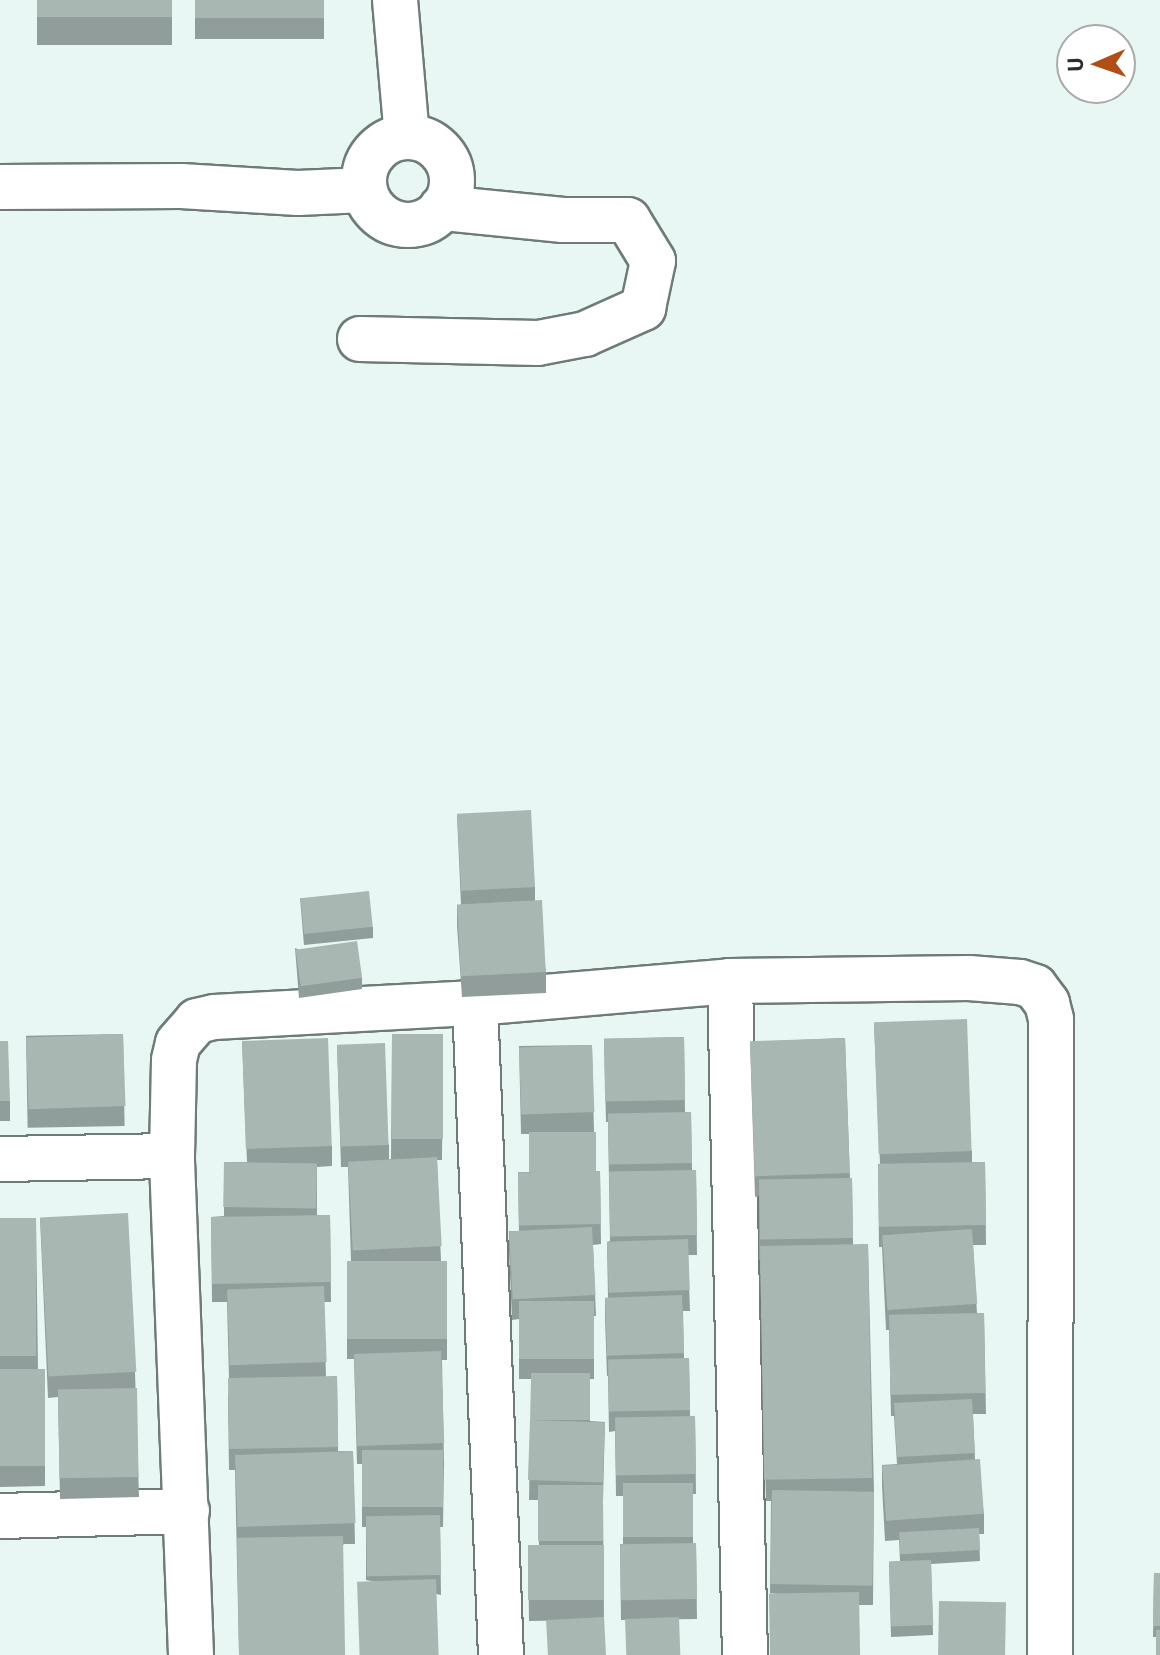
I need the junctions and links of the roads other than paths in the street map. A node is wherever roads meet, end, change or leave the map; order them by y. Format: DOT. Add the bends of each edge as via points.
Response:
graph roads {
  1 [pos="395,0"];
  2 [pos="407,136"];
  3 [pos="0,187"];
  4 [pos="364,190"];
  5 [pos="442,208"];
  6 [pos="360,339"];
  7 [pos="730,981"];
  8 [pos="475,1003"];
  9 [pos="172,1156"];
  10 [pos="0,1159"];
  11 [pos="187,1511"];
  12 [pos="0,1516"];
  13 [pos="191,1655"];
  14 [pos="501,1655"];
  15 [pos="745,1655"];
  16 [pos="1050,1655"];
  1 -- 2 [label="street"];
  2 -- 4 [label="street" via="388,141 373,153 364,171"];
  2 -- 5 [label="street" via="427,140 451,171 451,190"];
  3 -- 4 [label="street"];
  4 -- 5 [label="street" via="373,209 388,221 427,221"];
  5 -- 6 [label="street" via="563,220 628,220 653,261 643,308 585,334 538,343"];
  7 -- 8 [label="street"];
  7 -- 15 [label="street"];
  7 -- 16 [label="street" via="969,978 1020,982 1035,987 1047,1003"];
  8 -- 9 [label="street" via="197,1021 178,1043 174,1060"];
  8 -- 14 [label="street"];
  9 -- 10 [label="street"];
  9 -- 11 [label="street"];
  11 -- 12 [label="street"];
  11 -- 13 [label="street"];
}
